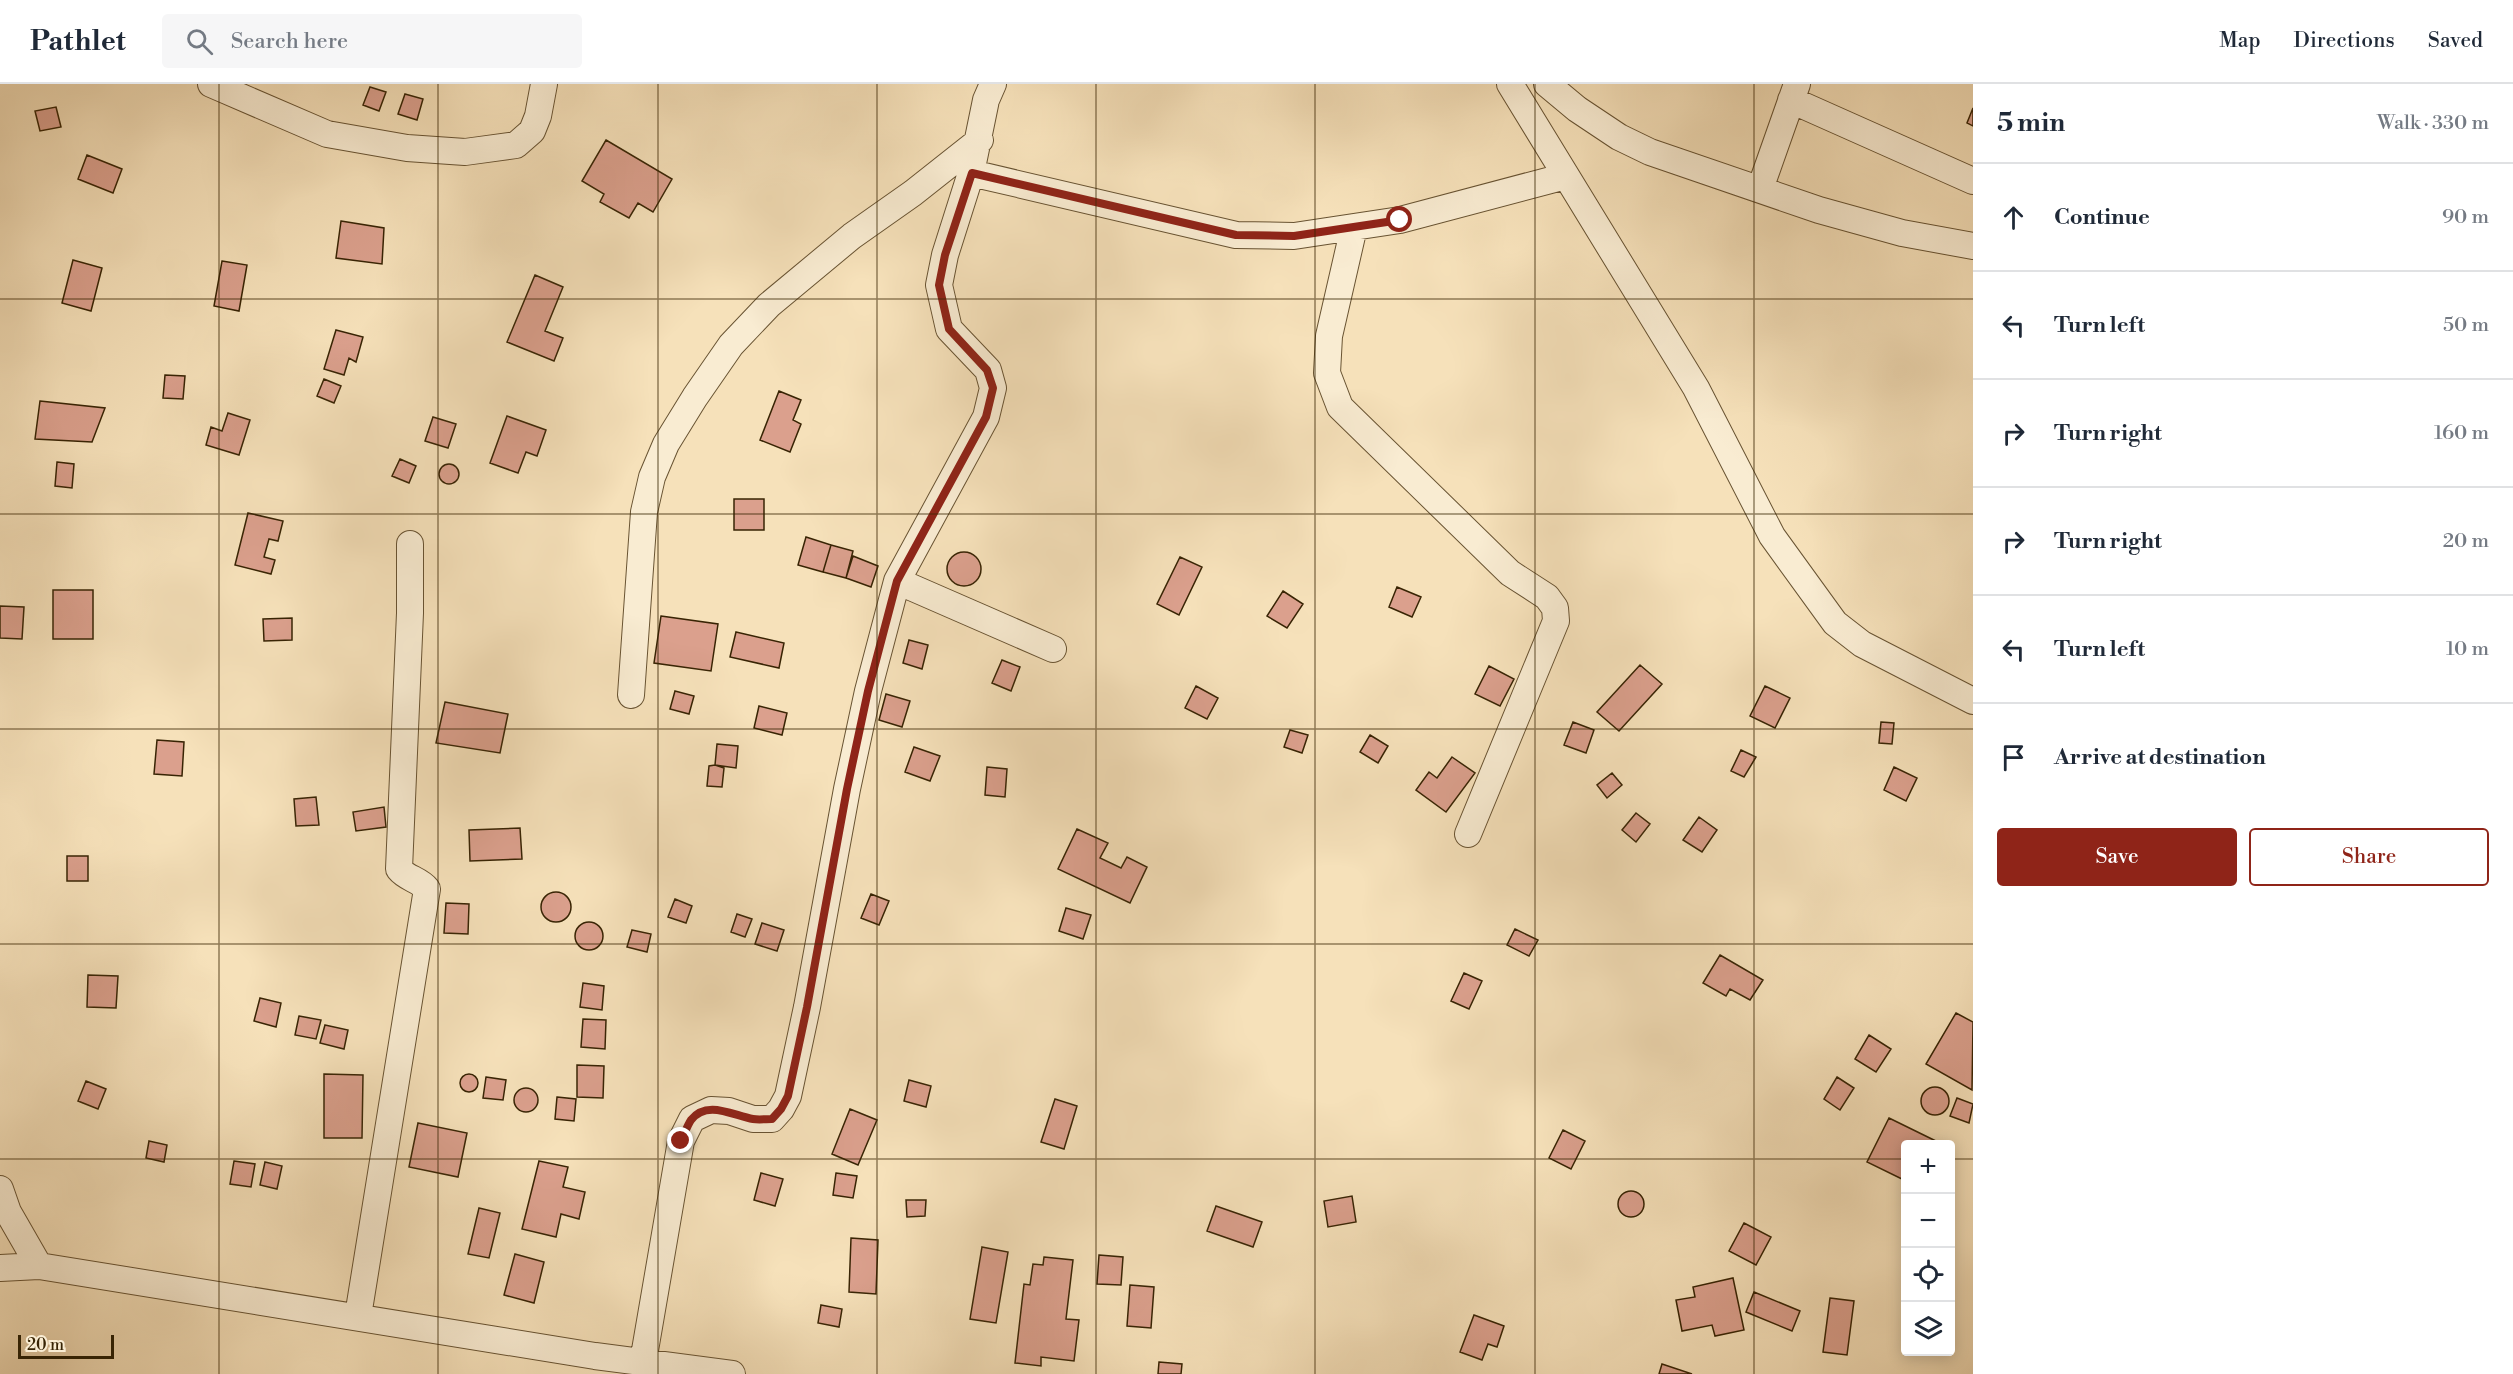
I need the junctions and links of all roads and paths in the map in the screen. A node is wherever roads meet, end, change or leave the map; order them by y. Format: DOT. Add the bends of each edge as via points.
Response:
graph roads {
  1 [pos="211,84"];
  2 [pos="544,84"];
  3 [pos="993,84"];
  4 [pos="1509,84"];
  5 [pos="1547,84"];
  6 [pos="1794,92"];
  7 [pos="980,140"];
  8 [pos="972,173"];
  9 [pos="1566,176"];
  10 [pos="1973,181"];
  11 [pos="1760,189"];
  12 [pos="1354,227"];
  13 [pos="1973,246"];
  14 [pos="410,544"];
  15 [pos="897,581"];
  16 [pos="1053,649"];
  17 [pos="631,695"];
  18 [pos="1973,701"];
  19 [pos="1468,834"];
  20 [pos="0,1189"];
  21 [pos="39,1266"];
  22 [pos="0,1268"];
  23 [pos="358,1316"];
  24 [pos="643,1362"];
  25 [pos="732,1374"];
  1 -- 2 [label="street" via="327,134 407,148 465,152 516,146 532,131"];
  3 -- 7 [label="street" via="986,100"];
  4 -- 9 [label="street"];
  5 -- 11 [label="street" via="1618,137 1650,152"];
  6 -- 10 [label="street"];
  6 -- 11 [label="street"];
  7 -- 8 [label="street"];
  7 -- 17 [label="street" via="852,236 769,305 731,345 695,397 666,444 652,477 644,512"];
  8 -- 12 [label="street" via="1236,235 1294,236"];
  8 -- 15 [label="street" via="939,285 949,329 987,370 993,388 986,417"];
  9 -- 12 [label="street" via="1400,220"];
  9 -- 18 [label="street" via="1696,388 1772,536 1835,623 1862,644"];
  11 -- 13 [label="street" via="1902,233"];
  12 -- 19 [label="street" via="1329,336 1328,373 1340,407 1510,573 1547,597 1555,608 1556,621"];
  14 -- 23 [label="street" via="399,869 427,889"];
  15 -- 16 [label="street"];
  15 -- 24 [label="street" via="863,713 788,1096 772,1119 711,1110 692,1119 681,1141"];
  20 -- 21 [label="street" via="8,1212"];
  21 -- 22 [label="street"];
  21 -- 23 [label="street"];
  23 -- 24 [label="street"];
  24 -- 25 [label="street"];
}
